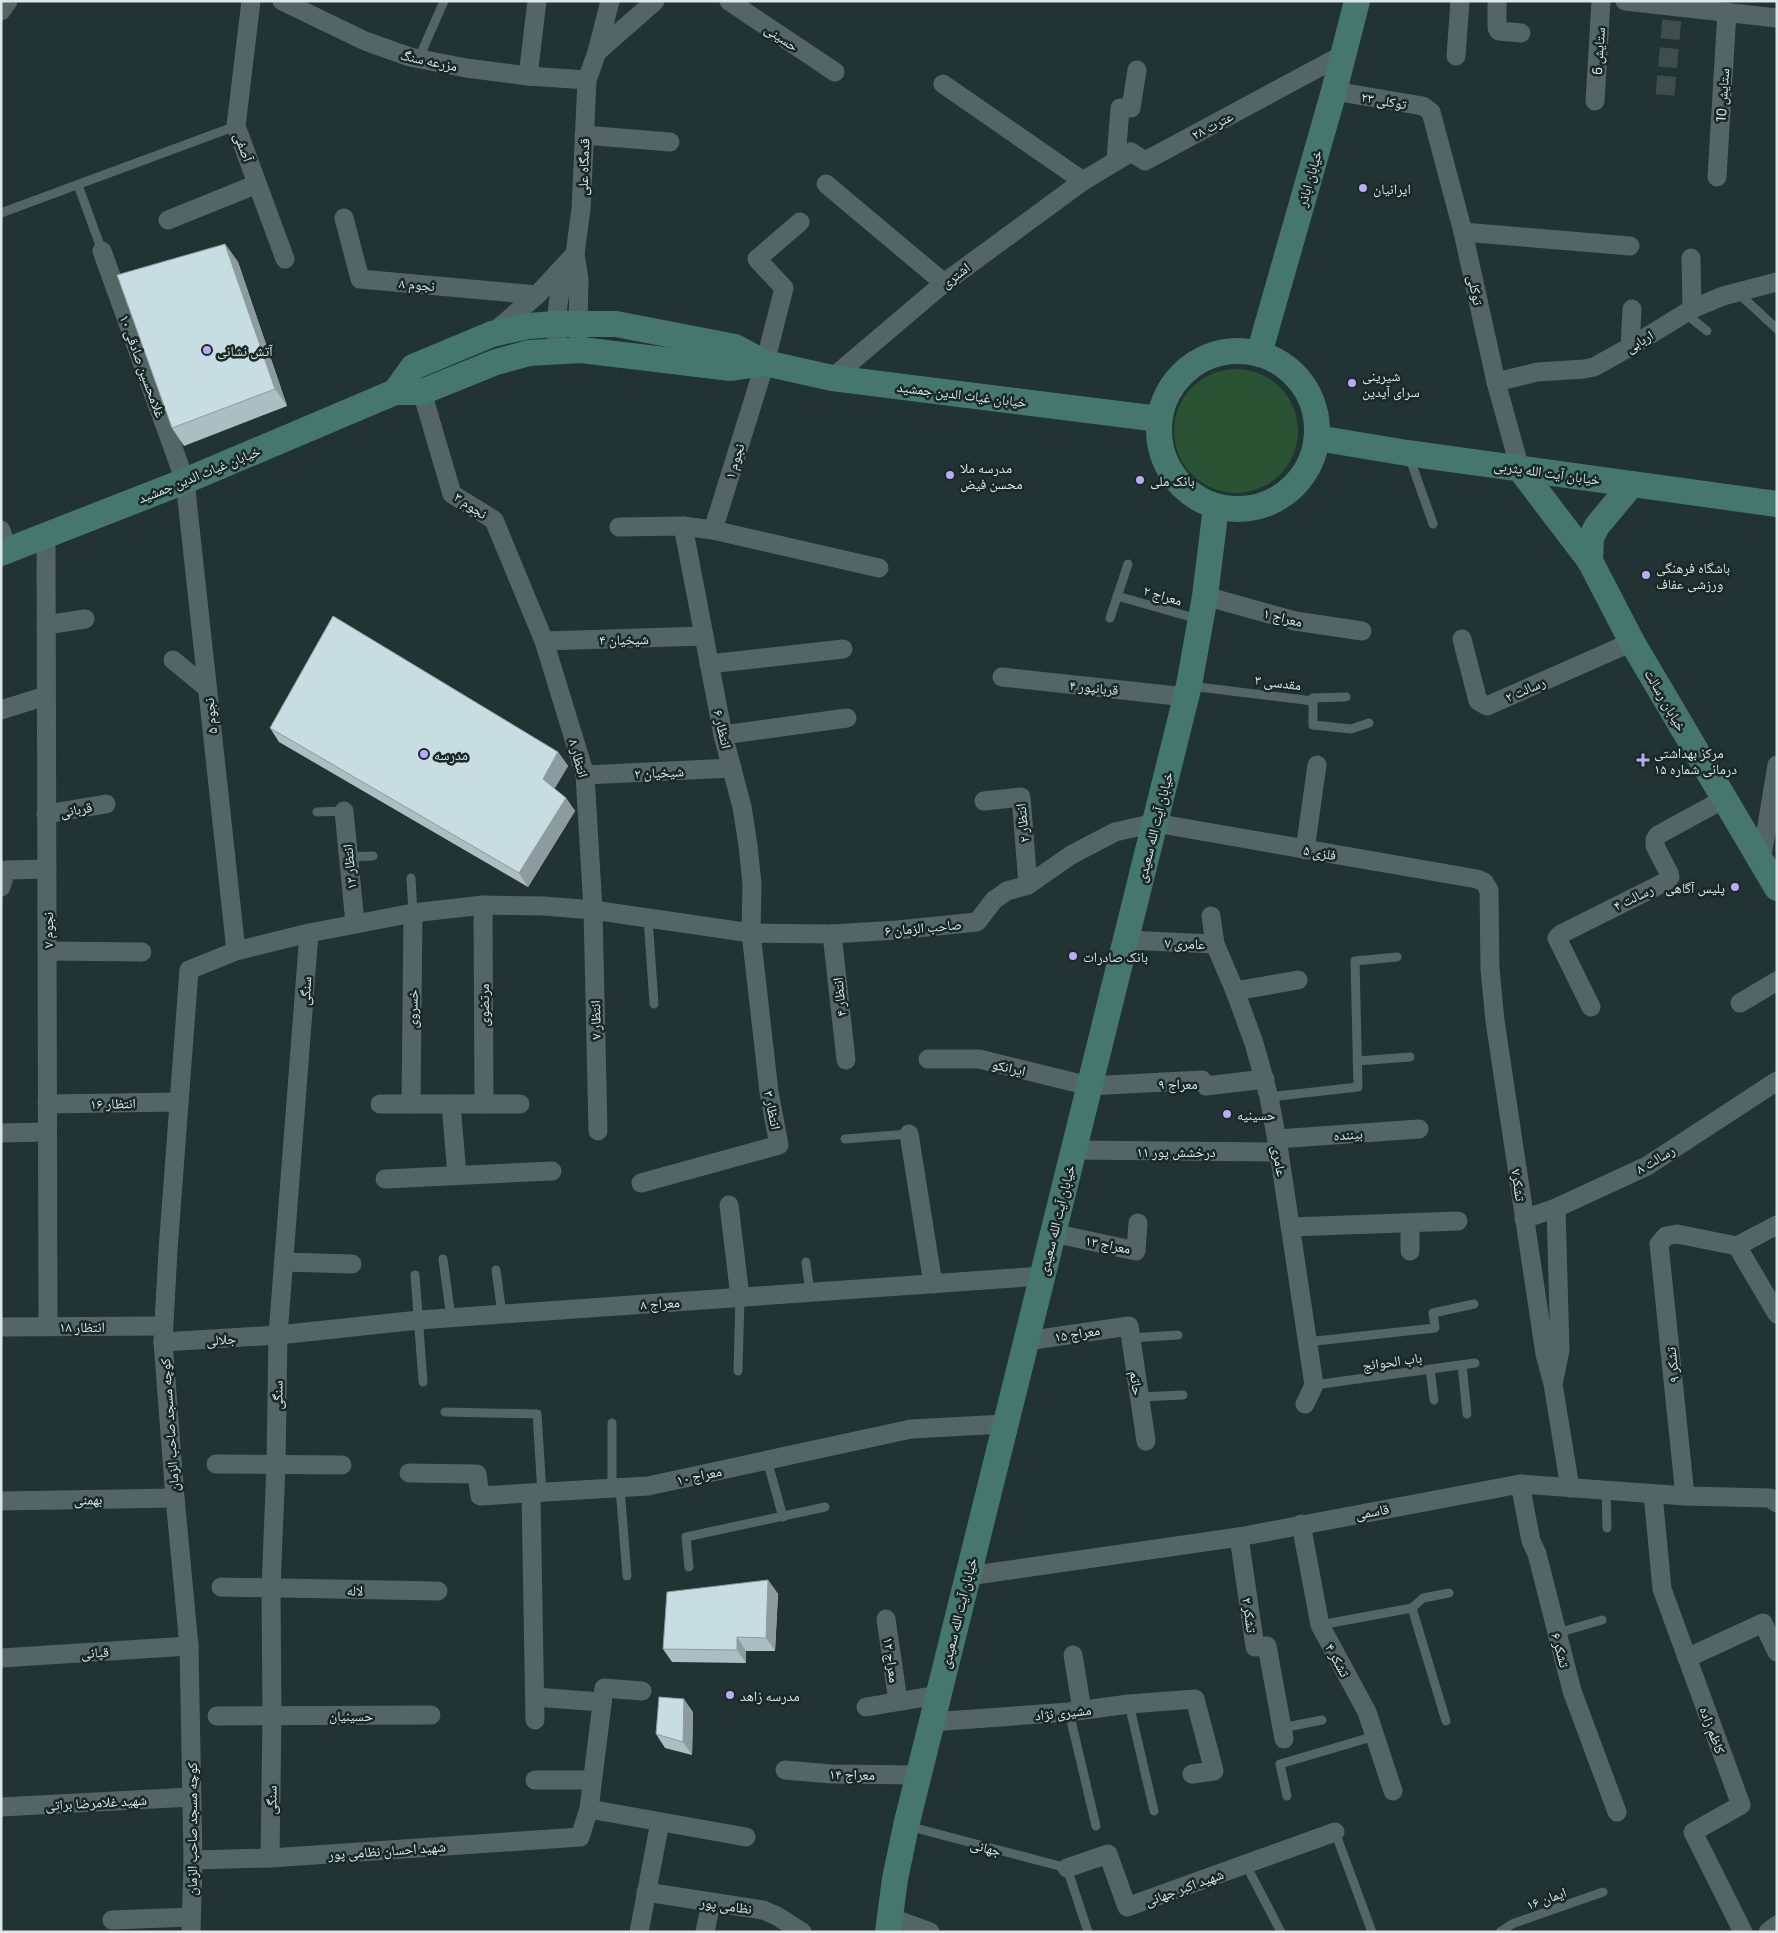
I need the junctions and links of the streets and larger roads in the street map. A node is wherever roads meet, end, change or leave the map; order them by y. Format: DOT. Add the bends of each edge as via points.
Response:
graph roads {
  1 [pos="8,1"];
  2 [pos="251,1"];
  3 [pos="282,1"];
  4 [pos="537,1"];
  5 [pos="610,1"];
  6 [pos="655,1"];
  7 [pos="729,1"];
  8 [pos="1357,1"];
  9 [pos="1460,1"];
  10 [pos="1496,1"];
  11 [pos="1601,1"];
  12 [pos="1625,1"];
  13 [pos="1728,7"];
  14 [pos="1,11"];
  15 [pos="1777,18"];
  16 [pos="1521,33"];
  17 [pos="597,52"];
  18 [pos="1344,54"];
  19 [pos="1456,56"];
  20 [pos="1137,70"];
  21 [pos="834,72"];
  22 [pos="528,76"];
  23 [pos="587,80"];
  24 [pos="943,84"];
  25 [pos="1334,91"];
  26 [pos="1595,101"];
  27 [pos="1431,112"];
  28 [pos="584,135"];
  29 [pos="670,142"];
  30 [pos="1116,160"];
  31 [pos="1716,177"];
  32 [pos="1083,181"];
  33 [pos="257,184"];
  34 [pos="826,184"];
  35 [pos="344,218"];
  36 [pos="168,220"];
  37 [pos="800,222"];
  38 [pos="1463,232"];
  39 [pos="1630,246"];
  40 [pos="102,251"];
  41 [pos="575,254"];
  42 [pos="285,258"];
  43 [pos="1692,258"];
  44 [pos="1777,282"];
  45 [pos="944,283"];
  46 [pos="537,295"];
  47 [pos="1632,309"];
  48 [pos="1688,311"];
  49 [pos="567,324"];
  50 [pos="492,334"];
  51 [pos="1630,347"];
  52 [pos="569,350"];
  53 [pos="1259,354"];
  54 [pos="765,363"];
  55 [pos="832,378"];
  56 [pos="1496,382"];
  57 [pos="395,392"];
  58 [pos="422,392"];
  59 [pos="1159,419"];
  60 [pos="1317,438"];
  61 [pos="1520,469"];
  62 [pos="185,481"];
  63 [pos="1632,484"];
  64 [pos="1777,504"];
  65 [pos="1216,507"];
  66 [pos="683,526"];
  67 [pos="619,527"];
  68 [pos="713,530"];
  69 [pos="46,534"];
  70 [pos="3,545"];
  71 [pos="1590,561"];
  72 [pos="879,568"];
  73 [pos="1203,608"];
  74 [pos="85,619"];
  75 [pos="46,625"];
  76 [pos="1362,631"];
  77 [pos="704,636"];
  78 [pos="1462,639"];
  79 [pos="544,641"];
  80 [pos="1632,642"];
  81 [pos="843,649"];
  82 [pos="173,660"];
  83 [pos="709,664"];
  84 [pos="1002,677"];
  85 [pos="207,688"];
  86 [pos="1188,691"];
  87 [pos="46,696"];
  88 [pos="1,710"];
  89 [pos="847,718"];
  90 [pos="723,735"];
  91 [pos="1317,765"];
  92 [pos="1777,765"];
  93 [pos="732,768"];
  94 [pos="585,775"];
  95 [pos="1724,799"];
  96 [pos="984,801"];
  97 [pos="106,804"];
  98 [pos="344,811"];
  99 [pos="46,814"];
  100 [pos="1155,823"];
  101 [pos="1305,850"];
  102 [pos="1761,862"];
  103 [pos="47,870"];
  104 [pos="1484,882"];
  105 [pos="1028,884"];
  106 [pos="1,887"];
  107 [pos="1777,888"];
  108 [pos="483,905"];
  109 [pos="592,910"];
  110 [pos="413,913"];
  111 [pos="1211,916"];
  112 [pos="355,923"];
  113 [pos="310,933"];
  114 [pos="751,933"];
  115 [pos="832,934"];
  116 [pos="1126,940"];
  117 [pos="1215,944"];
  118 [pos="47,951"];
  119 [pos="236,951"];
  120 [pos="142,952"];
  121 [pos="1298,980"];
  122 [pos="1777,981"];
  123 [pos="1235,991"];
  124 [pos="1740,1003"];
  125 [pos="1591,1007"];
  126 [pos="928,1059"];
  127 [pos="846,1060"];
  128 [pos="1777,1081"];
  129 [pos="1089,1086"];
  130 [pos="1267,1088"];
  131 [pos="179,1102"];
  132 [pos="47,1104"];
  133 [pos="380,1104"];
  134 [pos="412,1104"];
  135 [pos="451,1104"];
  136 [pos="484,1104"];
  137 [pos="520,1104"];
  138 [pos="1419,1128"];
  139 [pos="598,1131"];
  140 [pos="47,1132"];
  141 [pos="1,1133"];
  142 [pos="909,1134"];
  143 [pos="1278,1146"];
  144 [pos="1073,1150"];
  145 [pos="552,1171"];
  146 [pos="456,1176"];
  147 [pos="385,1179"];
  148 [pos="641,1183"];
  149 [pos="729,1205"];
  150 [pos="1556,1208"];
  151 [pos="1524,1219"];
  152 [pos="1458,1221"];
  153 [pos="1138,1223"];
  154 [pos="1410,1223"];
  155 [pos="1777,1225"];
  156 [pos="1290,1227"];
  157 [pos="1053,1233"];
  158 [pos="1737,1246"];
  159 [pos="1410,1251"];
  160 [pos="284,1262"];
  161 [pos="352,1264"];
  162 [pos="1042,1276"];
  163 [pos="933,1284"];
  164 [pos="740,1297"];
  165 [pos="1777,1314"];
  166 [pos="48,1326"];
  167 [pos="1,1327"];
  168 [pos="1129,1332"];
  169 [pos="163,1334"];
  170 [pos="278,1335"];
  171 [pos="1026,1341"];
  172 [pos="1553,1384"];
  173 [pos="1305,1404"];
  174 [pos="1005,1424"];
  175 [pos="1146,1441"];
  176 [pos="216,1464"];
  177 [pos="276,1464"];
  178 [pos="342,1465"];
  179 [pos="409,1473"];
  180 [pos="1520,1484"];
  181 [pos="1570,1488"];
  182 [pos="537,1493"];
  183 [pos="1653,1494"];
  184 [pos="1685,1496"];
  185 [pos="174,1498"];
  186 [pos="1,1501"];
  187 [pos="1777,1503"];
  188 [pos="1301,1524"];
  189 [pos="1239,1537"];
  190 [pos="968,1576"];
  191 [pos="221,1587"];
  192 [pos="271,1589"];
  193 [pos="438,1591"];
  194 [pos="886,1619"];
  195 [pos="189,1646"];
  196 [pos="1777,1652"];
  197 [pos="1074,1655"];
  198 [pos="1,1658"];
  199 [pos="1688,1658"];
  200 [pos="642,1691"];
  201 [pos="938,1695"];
  202 [pos="535,1697"];
  203 [pos="898,1700"];
  204 [pos="601,1702"];
  205 [pos="866,1707"];
  206 [pos="1075,1711"];
  207 [pos="431,1715"];
  208 [pos="217,1716"];
  209 [pos="272,1716"];
  210 [pos="535,1720"];
  211 [pos="931,1722"];
  212 [pos="1283,1734"];
  213 [pos="785,1770"];
  214 [pos="1192,1774"];
  215 [pos="918,1775"];
  216 [pos="535,1780"];
  217 [pos="592,1780"];
  218 [pos="1393,1791"];
  219 [pos="191,1796"];
  220 [pos="1,1807"];
  221 [pos="589,1808"];
  222 [pos="1617,1812"];
  223 [pos="660,1822"];
  224 [pos="1334,1832"];
  225 [pos="746,1837"];
  226 [pos="270,1858"];
  227 [pos="193,1860"];
  228 [pos="1067,1868"];
  229 [pos="646,1892"];
  230 [pos="710,1903"];
  231 [pos="112,1920"];
  232 [pos="191,1924"];
  233 [pos="889,1924"];
  234 [pos="1777,1925"];
  235 [pos="638,1932"];
  236 [pos="705,1932"];
  237 [pos="802,1932"];
  238 [pos="930,1932"];
  239 [pos="1743,1932"];
  240 [pos="1768,1932"];
  1 -- 14 [label="street"];
  2 -- 33 [label="street, آصفی" via="236,126"];
  3 -- 22 [label="street, مزرعه سنگ" via="388,50 466,68"];
  4 -- 22 [label="street"];
  5 -- 17 [label="street, قدمگاه علی"];
  6 -- 17 [label="street"];
  7 -- 21 [label="street, حسینی"];
  8 -- 18 [label="main road, خیابان اباذر"];
  9 -- 19 [label="street"];
  10 -- 16 [label="street" via="1499,31"];
  11 -- 26 [label="street, ستایش 6"];
  12 -- 13 [label="street"];
  13 -- 15 [label="street"];
  13 -- 31 [label="street, ستایش 10"];
  17 -- 23 [label="street, قدمگاه علی"];
  18 -- 25 [label="main road, خیابان اباذر"];
  18 -- 30 [label="street, عترت ۲۸" via="1145,162 1131,152"];
  20 -- 30 [label="street" via="1131,108 1120,108"];
  22 -- 23 [label="street, مزرعه سنگ"];
  23 -- 28 [label="street, قدمگاه علی"];
  24 -- 32 [label="street"];
  25 -- 27 [label="street, توکلی ۲۳" via="1423,106"];
  25 -- 53 [label="main road, خیابان اباذر"];
  27 -- 38 [label="street, توکلی"];
  28 -- 29 [label="street"];
  28 -- 41 [label="street, قدمگاه علی" via="581,209"];
  30 -- 32 [label="street, عترت ۲۸"];
  32 -- 45 [label="street, اشتری"];
  33 -- 36 [label="street"];
  33 -- 42 [label="street, آصفی"];
  34 -- 45 [label="street"];
  35 -- 46 [label="street, نجوم ۸" via="360,279"];
  37 -- 54 [label="street" via="757,260 784,288"];
  38 -- 39 [label="street"];
  38 -- 56 [label="street, توکلی"];
  40 -- 62 [label="street, غلامحسین صادقی ۱۰"];
  41 -- 46 [label="street"];
  41 -- 49 [label="street, قدمگاه علی" via="579,279"];
  43 -- 48 [label="street"];
  44 -- 48 [label="street, اربابی" via="1723,296"];
  45 -- 55 [label="street, اشتری"];
  46 -- 50 [label="street"];
  47 -- 51 [label="street"];
  48 -- 51 [label="street, اربابی"];
  49 -- 50 [label="main road, خیابان غیاث الدین جمشید" via="528,326"];
  49 -- 52 [label="street, قدمگاه علی"];
  49 -- 54 [label="main road, خیابان غیاث الدین جمشید" via="616,324 735,347"];
  50 -- 57 [label="main road, خیابان غیاث الدین جمشید" via="413,367"];
  51 -- 56 [label="street, اربابی" via="1584,369 1537,372"];
  52 -- 54 [label="main road, خیابان غیاث الدین جمشید" via="731,368"];
  52 -- 58 [label="main road, خیابان غیاث الدین جمشید" via="530,353 496,362"];
  53 -- 59 [label="main road" via="1237,351 1214,354 1194,364 1177,379 1165,398"];
  53 -- 60 [label="main road" via="1279,363 1296,377 1309,395 1316,416"];
  54 -- 55 [label="main road, خیابان غیاث الدین جمشید"];
  54 -- 68 [label="street, نجوم ۱"];
  55 -- 59 [label="main road, خیابان غیاث الدین جمشید"];
  56 -- 61 [label="street, توکلی"];
  57 -- 58 [label="main road, خیابان غیاث الدین جمشید"];
  57 -- 62 [label="main road, خیابان غیاث الدین جمشید"];
  58 -- 79 [label="street, نجوم ۳" via="452,494 494,520"];
  59 -- 65 [label="main road" via="1163,456 1178,483 1195,498"];
  60 -- 61 [label="main road, خیابان آیت الله یثربی"];
  60 -- 65 [label="main road" via="1311,460 1300,481 1283,496 1262,506 1239,510"];
  61 -- 63 [label="main road, خیابان آیت الله یثربی"];
  61 -- 71 [label="main road, خیابان رسالت"];
  62 -- 69 [label="main road, خیابان غیاث الدین جمشید"];
  62 -- 85 [label="street, نجوم ۵"];
  63 -- 64 [label="main road, خیابان آیت الله یثربی"];
  63 -- 71 [label="main road" via="1597,526 1591,538"];
  65 -- 73 [label="main road, خیابان آیت الله سعیدی"];
  66 -- 67 [label="street"];
  66 -- 68 [label="street"];
  66 -- 77 [label="street, انتظار ۶"];
  68 -- 72 [label="street"];
  69 -- 70 [label="main road, خیابان غیاث الدین جمشید"];
  69 -- 75 [label="street, نجوم ۷"];
  71 -- 80 [label="main road, خیابان رسالت"];
  73 -- 76 [label="street, معراج ۱"];
  73 -- 86 [label="main road, خیابان آیت الله سعیدی"];
  74 -- 75 [label="street"];
  75 -- 87 [label="street, نجوم ۷"];
  77 -- 79 [label="street, شیخیان ۴"];
  77 -- 83 [label="street, انتظار ۶"];
  78 -- 80 [label="street, رسالت ۲" via="1478,701 1487,706"];
  79 -- 94 [label="street, انتظار ۸"];
  80 -- 95 [label="main road, خیابان رسالت"];
  81 -- 83 [label="street"];
  82 -- 85 [label="street"];
  83 -- 90 [label="street, انتظار ۶"];
  84 -- 86 [label="street, قربانپور ۴"];
  85 -- 119 [label="street, نجوم ۵"];
  86 -- 100 [label="main road, خیابان آیت الله سعیدی"];
  87 -- 88 [label="street"];
  87 -- 99 [label="street, نجوم ۷"];
  89 -- 90 [label="street"];
  90 -- 93 [label="street, انتظار ۶"];
  91 -- 101 [label="street"];
  92 -- 102 [label="street"];
  93 -- 94 [label="street, شیخیان ۲"];
  93 -- 114 [label="street, انتظار ۶" via="748,845 752,884"];
  94 -- 109 [label="street, انتظار ۸"];
  95 -- 102 [label="main road, خیابان رسالت"];
  95 -- 125 [label="street, رسالت ۴" via="1658,835 1655,846 1670,873 1667,881 1557,938"];
  96 -- 105 [label="street, انتظار ۲" via="1020,797"];
  97 -- 99 [label="street, قربانی"];
  98 -- 112 [label="street, انتظار ۱۲"];
  99 -- 103 [label="street, نجوم ۷"];
  100 -- 101 [label="street, فلزی ۵"];
  100 -- 105 [label="street, صاحب الزمان ۶" via="1115,832 1071,855"];
  100 -- 116 [label="main road, خیابان آیت الله سعیدی"];
  101 -- 104 [label="street, فلزی ۵"];
  102 -- 107 [label="main road, خیابان رسالت"];
  103 -- 106 [label="street" via="6,870"];
  103 -- 118 [label="street, نجوم ۷"];
  104 -- 151 [label="street, تشکر۷" via="1489,890 1490,969 1495,1021"];
  105 -- 115 [label="street, صاحب الزمان ۶" via="1007,890 994,900 977,922"];
  108 -- 109 [label="street, صاحب الزمان ۶"];
  108 -- 110 [label="street, صاحب الزمان ۶"];
  108 -- 136 [label="street, مرتضوی"];
  109 -- 114 [label="street, صاحب الزمان ۶"];
  109 -- 139 [label="street, انتظار ۷"];
  110 -- 112 [label="street, صاحب الزمان ۶"];
  110 -- 134 [label="street, خسروی"];
  111 -- 117 [label="street, عامری"];
  112 -- 113 [label="street, صاحب الزمان ۶"];
  113 -- 119 [label="street, صاحب الزمان ۶"];
  113 -- 160 [label="street, سنگی"];
  114 -- 115 [label="street, صاحب الزمان ۶"];
  114 -- 148 [label="street, انتظار ۳" via="769,1092 779,1145"];
  115 -- 127 [label="street, انتظار ۴"];
  116 -- 117 [label="street, عامری ۷"];
  116 -- 129 [label="main road, خیابان آیت الله سعیدی"];
  117 -- 123 [label="street, عامری"];
  118 -- 120 [label="street"];
  118 -- 132 [label="street, نجوم ۷"];
  119 -- 131 [label="street, کوچه مسجد صاحب الزمان" via="189,970"];
  121 -- 123 [label="street"];
  122 -- 124 [label="street"];
  123 -- 130 [label="street, عامری"];
  126 -- 129 [label="street, ایرانکو" via="979,1060"];
  128 -- 150 [label="street, رسالت ۸" via="1647,1166"];
  129 -- 130 [label="street, معراج ۹" via="1202,1080 1206,1086"];
  129 -- 144 [label="main road, خیابان آیت الله سعیدی"];
  130 -- 143 [label="street, عامری"];
  131 -- 132 [label="street, انتظار ۱۶"];
  131 -- 169 [label="street, کوچه مسجد صاحب الزمان"];
  132 -- 140 [label="street, نجوم ۷"];
  133 -- 134 [label="street"];
  134 -- 135 [label="street"];
  135 -- 136 [label="street"];
  135 -- 146 [label="street"];
  136 -- 137 [label="street"];
  138 -- 143 [label="street, بیننده"];
  140 -- 141 [label="street"];
  140 -- 166 [label="street, نجوم ۷"];
  142 -- 163 [label="street"];
  143 -- 144 [label="street, درخشش پور ۱۱"];
  143 -- 156 [label="street, عامری"];
  144 -- 157 [label="main road, خیابان آیت الله سعیدی"];
  145 -- 146 [label="street"];
  146 -- 147 [label="street"];
  149 -- 164 [label="street"];
  150 -- 151 [label="street, رسالت ۸"];
  150 -- 172 [label="street" via="1560,1350"];
  151 -- 172 [label="street, تشکر۷" via="1545,1354"];
  152 -- 154 [label="street"];
  153 -- 157 [label="street, معراج ۱۳" via="1136,1251"];
  154 -- 156 [label="street"];
  154 -- 159 [label="street"];
  155 -- 158 [label="street"];
  156 -- 173 [label="street, عامری" via="1314,1385"];
  157 -- 162 [label="main road, خیابان آیت الله سعیدی"];
  158 -- 165 [label="street"];
  158 -- 184 [label="street, تشکر ۹" via="1677,1234 1666,1236 1659,1244"];
  160 -- 161 [label="street"];
  160 -- 170 [label="street, سنگی"];
  162 -- 163 [label="street, معراج ۸"];
  162 -- 171 [label="main road, خیابان آیت الله سعیدی"];
  163 -- 164 [label="street, معراج ۸"];
  164 -- 170 [label="street, معراج ۸" via="419,1320"];
  166 -- 167 [label="street, انتظار ۱۸"];
  166 -- 169 [label="street, انتظار ۱۸"];
  168 -- 171 [label="street, معراج ۱۵"];
  168 -- 175 [label="street, حاتم"];
  169 -- 170 [label="street, جلالی"];
  169 -- 185 [label="street, کوچه مسجد صاحب الزمان"];
  170 -- 177 [label="street, سنگی"];
  171 -- 174 [label="main road, خیابان آیت الله سعیدی"];
  172 -- 181 [label="street, تشکر۷"];
  174 -- 182 [label="street, معراج ۱۰" via="911,1429 678,1480 616,1489"];
  174 -- 190 [label="main road, خیابان آیت الله سعیدی"];
  176 -- 177 [label="street"];
  177 -- 178 [label="street"];
  177 -- 192 [label="street, سنگی"];
  179 -- 182 [label="street, معراج ۱۰" via="477,1474 480,1496"];
  180 -- 181 [label="street, قاسمی"];
  180 -- 188 [label="street, قاسمی"];
  180 -- 222 [label="street, تشکر ۶" via="1531,1541 1575,1698"];
  181 -- 183 [label="street, قاسمی"];
  182 -- 202 [label="street"];
  183 -- 184 [label="street, قاسمی"];
  183 -- 199 [label="street, کاظم زاده" via="1662,1589"];
  184 -- 187 [label="street, قاسمی" via="1770,1498"];
  185 -- 186 [label="street, بهمنی"];
  185 -- 195 [label="street, کوچه مسجد صاحب الزمان"];
  188 -- 189 [label="street, قاسمی"];
  188 -- 218 [label="street, تشکر ۴" via="1320,1626 1367,1712"];
  189 -- 190 [label="street, قاسمی"];
  189 -- 212 [label="street, تشکر ۲" via="1255,1647 1267,1646"];
  190 -- 201 [label="main road, خیابان آیت الله سعیدی"];
  191 -- 192 [label="street, لاله"];
  192 -- 193 [label="street, لاله"];
  192 -- 209 [label="street, سنگی"];
  194 -- 203 [label="street, معراج ۱۲"];
  195 -- 198 [label="street, قپانی"];
  195 -- 219 [label="street, کوچه مسجد صاحب الزمان"];
  196 -- 199 [label="street" via="1763,1623"];
  197 -- 206 [label="street"];
  199 -- 239 [label="street, کاظم زاده" via="1741,1805 1693,1832"];
  200 -- 204 [label="street" via="604,1688"];
  201 -- 203 [label="street, معراج ۱۲"];
  201 -- 211 [label="main road, خیابان آیت الله سعیدی"];
  202 -- 204 [label="street"];
  202 -- 210 [label="street"];
  203 -- 205 [label="street, معراج ۱۲"];
  204 -- 217 [label="street"];
  206 -- 211 [label="street, مشیری نژاد"];
  206 -- 214 [label="street, مشیری نژاد" via="1195,1699 1214,1771"];
  207 -- 209 [label="street, حسینیان"];
  208 -- 209 [label="street, حسینیان"];
  209 -- 226 [label="street, سنگی"];
  211 -- 215 [label="main road, خیابان آیت الله سعیدی"];
  213 -- 215 [label="street, معراج ۱۴"];
  215 -- 233 [label="main road, خیابان آیت الله سعیدی"];
  216 -- 217 [label="street"];
  217 -- 221 [label="street"];
  219 -- 220 [label="street, شهید غلامرضا براتی"];
  219 -- 227 [label="street, کوچه مسجد صاحب الزمان"];
  221 -- 223 [label="street"];
  221 -- 226 [label="street, شهید احسان نظامی پور" via="580,1837"];
  223 -- 225 [label="street"];
  223 -- 229 [label="street"];
  224 -- 228 [label="street, شهید اکبر جهانی" via="1127,1907 1108,1854"];
  226 -- 227 [label="street, شهید احسان نظامی پور"];
  227 -- 232 [label="street, کوچه مسجد صاحب الزمان"];
  229 -- 230 [label="street, نظامی پور"];
  229 -- 235 [label="street"];
  230 -- 236 [label="street"];
  230 -- 237 [label="street, نظامی پور" via="763,1910"];
  231 -- 232 [label="street"];
  233 -- 238 [label="street"];
  234 -- 240 [label="street"];
}
